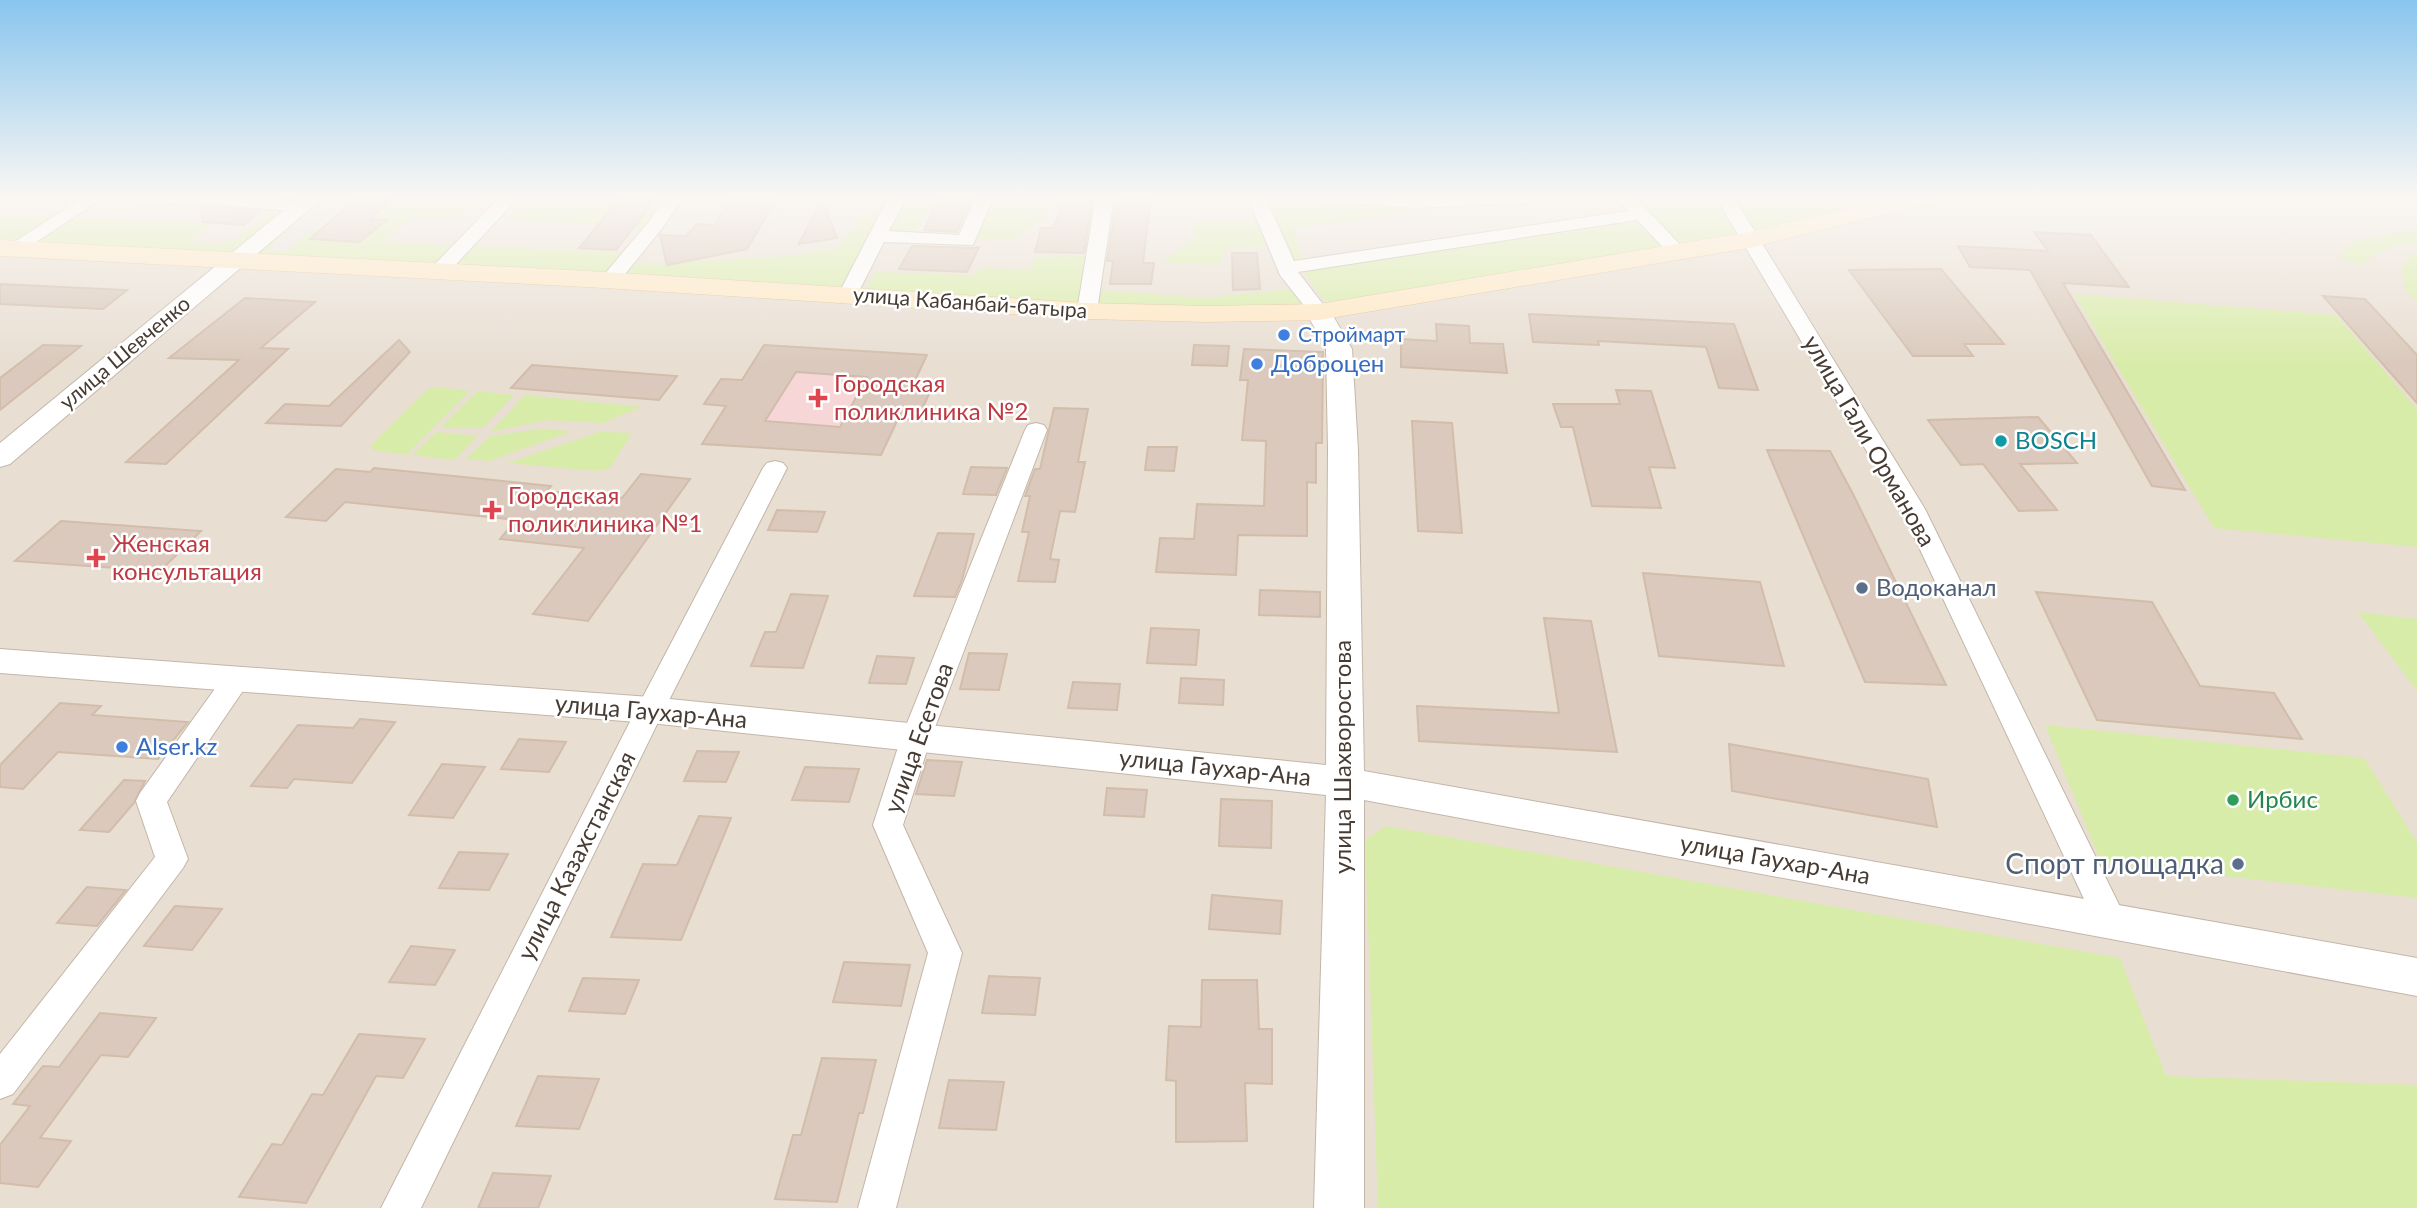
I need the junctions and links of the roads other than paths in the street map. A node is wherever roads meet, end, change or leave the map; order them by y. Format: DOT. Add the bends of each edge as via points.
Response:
graph roads {
  1 [pos="90,252"];
  2 [pos="245,252"];
  3 [pos="457,252"];
  4 [pos="633,252"];
  5 [pos="870,252"];
  6 [pos="1096,252"];
  7 [pos="1280,252"];
  8 [pos="1390,252"];
  9 [pos="1676,252"];
  10 [pos="1757,252"];
  11 [pos="236,260"];
  12 [pos="1287,268"];
  13 [pos="440,270"];
  14 [pos="611,280"];
  15 [pos="848,295"];
  16 [pos="1087,311"];
  17 [pos="1319,312"];
  18 [pos="1036,430"];
  19 [pos="0,458"];
  20 [pos="775,468"];
  21 [pos="1,662"];
  22 [pos="237,679"];
  23 [pos="650,710"];
  24 [pos="916,738"];
  25 [pos="1345,782"];
  26 [pos="2111,921"];
  27 [pos="2417,977"];
  28 [pos="0,1082"];
  29 [pos="400,1208"];
  30 [pos="877,1208"];
  31 [pos="1339,1208"];
  1 -- 11 [label="main road, улица Кабанбай-батыра"];
  2 -- 11 [label="street, улица Шевченко"];
  3 -- 13 [label="street"];
  4 -- 14 [label="street"];
  5 -- 15 [label="street"];
  6 -- 16 [label="street"];
  7 -- 12 [label="street"];
  8 -- 12 [label="street"];
  9 -- 17 [label="main road, улица Кабанбай-батыра"];
  10 -- 26 [label="street, улица Гали Орманова" via="1913,509"];
  11 -- 13 [label="main road, улица Кабанбай-батыра"];
  11 -- 19 [label="street, улица Шевченко"];
  12 -- 17 [label="street"];
  13 -- 14 [label="main road, улица Кабанбай-батыра"];
  14 -- 15 [label="main road, улица Кабанбай-батыра"];
  15 -- 16 [label="main road, улица Кабанбай-батыра"];
  16 -- 17 [label="main road, улица Кабанбай-батыра"];
  17 -- 25 [label="street, улица Шахворостова" via="1339,349"];
  18 -- 24 [label="street, улица Есетова"];
  20 -- 23 [label="street, улица Казахстанская"];
  21 -- 22 [label="street, улица Гаухар-Ана"];
  22 -- 23 [label="street, улица Гаухар-Ана"];
  22 -- 28 [label="street" via="151,801 172,859"];
  23 -- 24 [label="street, улица Гаухар-Ана"];
  23 -- 29 [label="street, улица Казахстанская"];
  24 -- 25 [label="street, улица Гаухар-Ана"];
  24 -- 30 [label="street, улица Есетова" via="888,825 945,953"];
  25 -- 26 [label="street, улица Гаухар-Ана"];
  25 -- 31 [label="street, улица Шахворостова"];
  26 -- 27 [label="street, улица Гаухар-Ана"];
}
